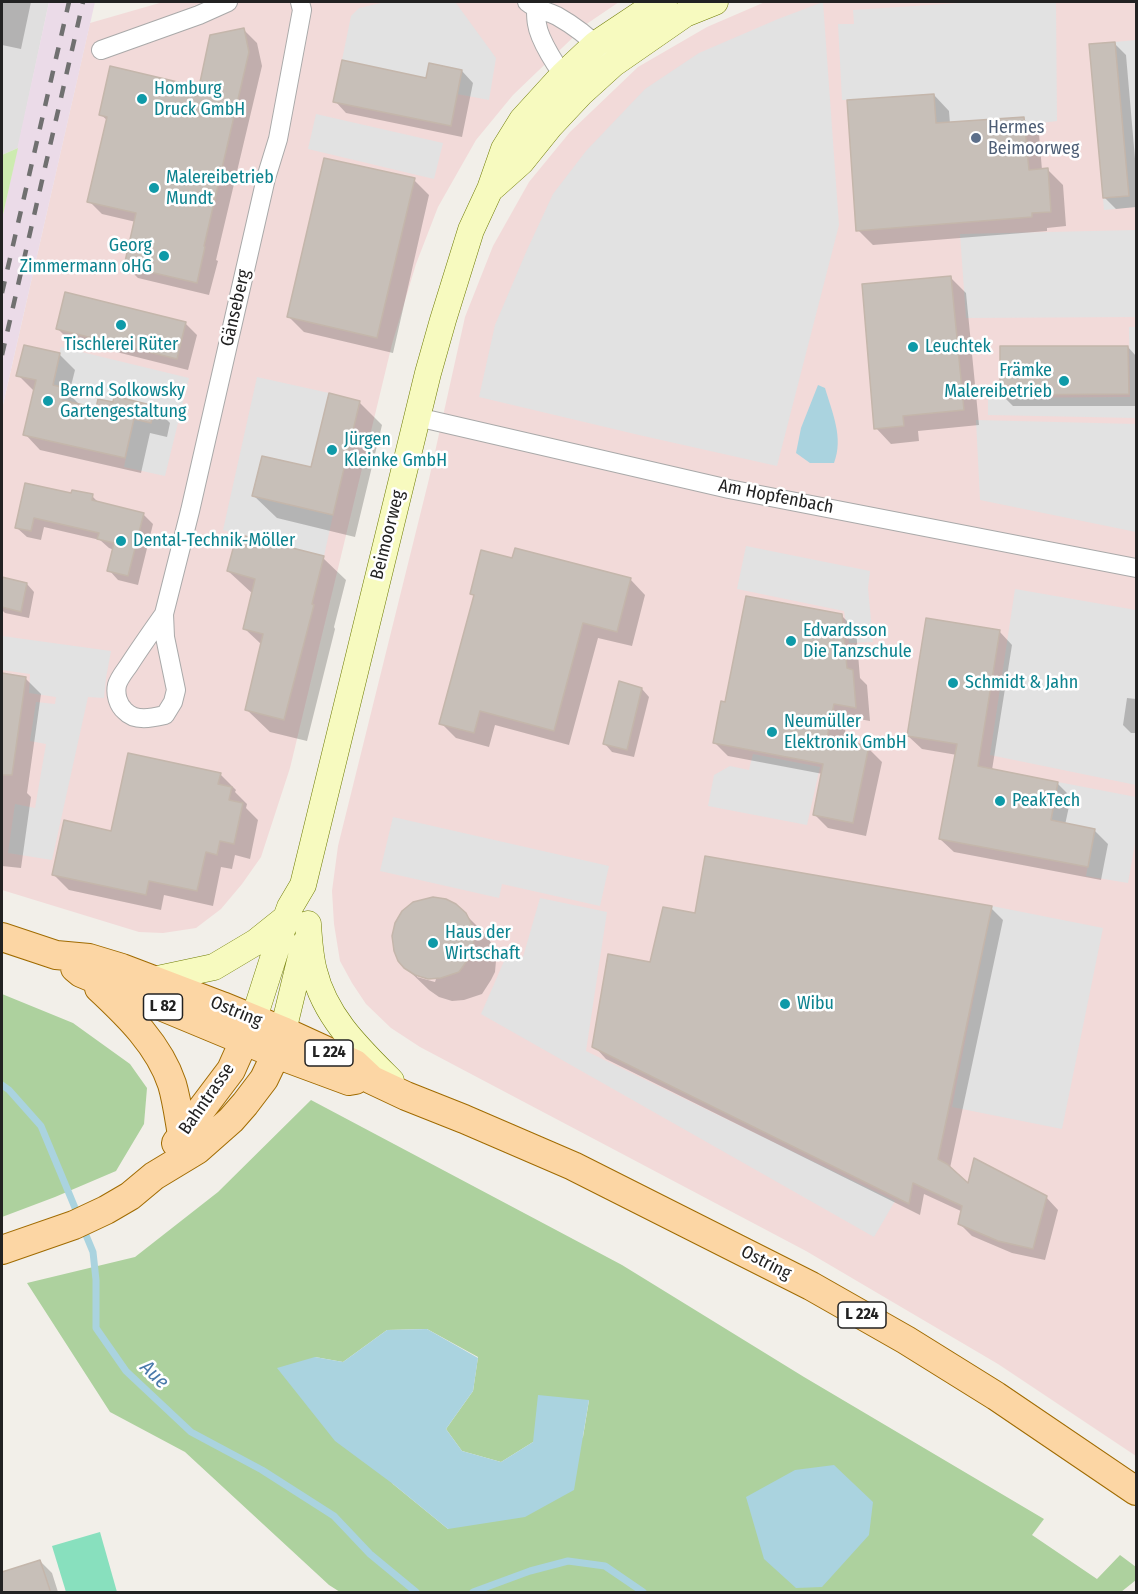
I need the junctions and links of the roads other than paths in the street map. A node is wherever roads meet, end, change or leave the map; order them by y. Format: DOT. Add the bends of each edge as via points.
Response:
graph roads {
  1 [pos="228,2"];
  2 [pos="300,2"];
  3 [pos="664,2"];
  4 [pos="715,2"];
  5 [pos="532,5"];
  6 [pos="596,44"];
  7 [pos="101,50"];
  8 [pos="613,64"];
  9 [pos="572,84"];
  10 [pos="417,417"];
  11 [pos="1137,568"];
  12 [pos="164,615"];
  13 [pos="297,921"];
  14 [pos="2,937"];
  15 [pos="57,955"];
  16 [pos="81,973"];
  17 [pos="153,980"];
  18 [pos="249,1029"];
  19 [pos="279,1042"];
  20 [pos="406,1096"];
  21 [pos="182,1135"];
  22 [pos="154,1176"];
  23 [pos="5,1249"];
  24 [pos="1137,1491"];
  1 -- 7 [label="street"];
  2 -- 12 [label="street, Gänseberg" via="302,10 278,139"];
  3 -- 6 [label="main road, Beimoorweg"];
  4 -- 8 [label="main road, Beimoorweg" via="686,14"];
  5 -- 6 [label="street" via="554,14"];
  5 -- 9 [label="street" via="541,36"];
  6 -- 8 [label="street"];
  6 -- 9 [label="main road, Beimoorweg"];
  8 -- 9 [label="main road, Beimoorweg"];
  9 -- 10 [label="main road, Beimoorweg" via="522,120 504,149 471,230"];
  10 -- 11 [label="street, Am Hopfenbach" via="729,489"];
  10 -- 13 [label="main road, Beimoorweg" via="303,885 290,907"];
  12 -- 12 [label="street, Gänseberg" via="116,688 119,705 137,718 165,715 173,702 176,690"];
  13 -- 17 [label="main road" via="214,967"];
  13 -- 18 [label="main road, Beimoorweg"];
  13 -- 19 [label="main road, Beimoorweg" via="295,987"];
  13 -- 20 [label="main road" via="328,1007 345,1032"];
  14 -- 15 [label="main road, Ostring / L 82"];
  15 -- 16 [label="main road, Ostring / L 82"];
  15 -- 17 [label="main road, Ostring / L 82" via="89,958"];
  16 -- 18 [label="main road, Ostring / L 82" via="202,1024"];
  16 -- 21 [label="main road, L 82" via="127,1013 151,1044 171,1083"];
  17 -- 18 [label="main road, Ostring / L 82"];
  18 -- 19 [label="main road, Ostring / L 82"];
  18 -- 21 [label="main road, Bahntrasse" via="231,1070"];
  19 -- 20 [label="main road, Ostring / L 224" via="349,1081 372,1080"];
  19 -- 22 [label="main road, Bahntrasse" via="264,1079 231,1120 197,1150"];
  20 -- 24 [label="main road, Ostring / L 224" via="573,1166 811,1286 996,1396"];
  21 -- 22 [label="main road, Bahntrasse"];
  22 -- 23 [label="main road, Bahntrasse" via="106,1210"];
}
